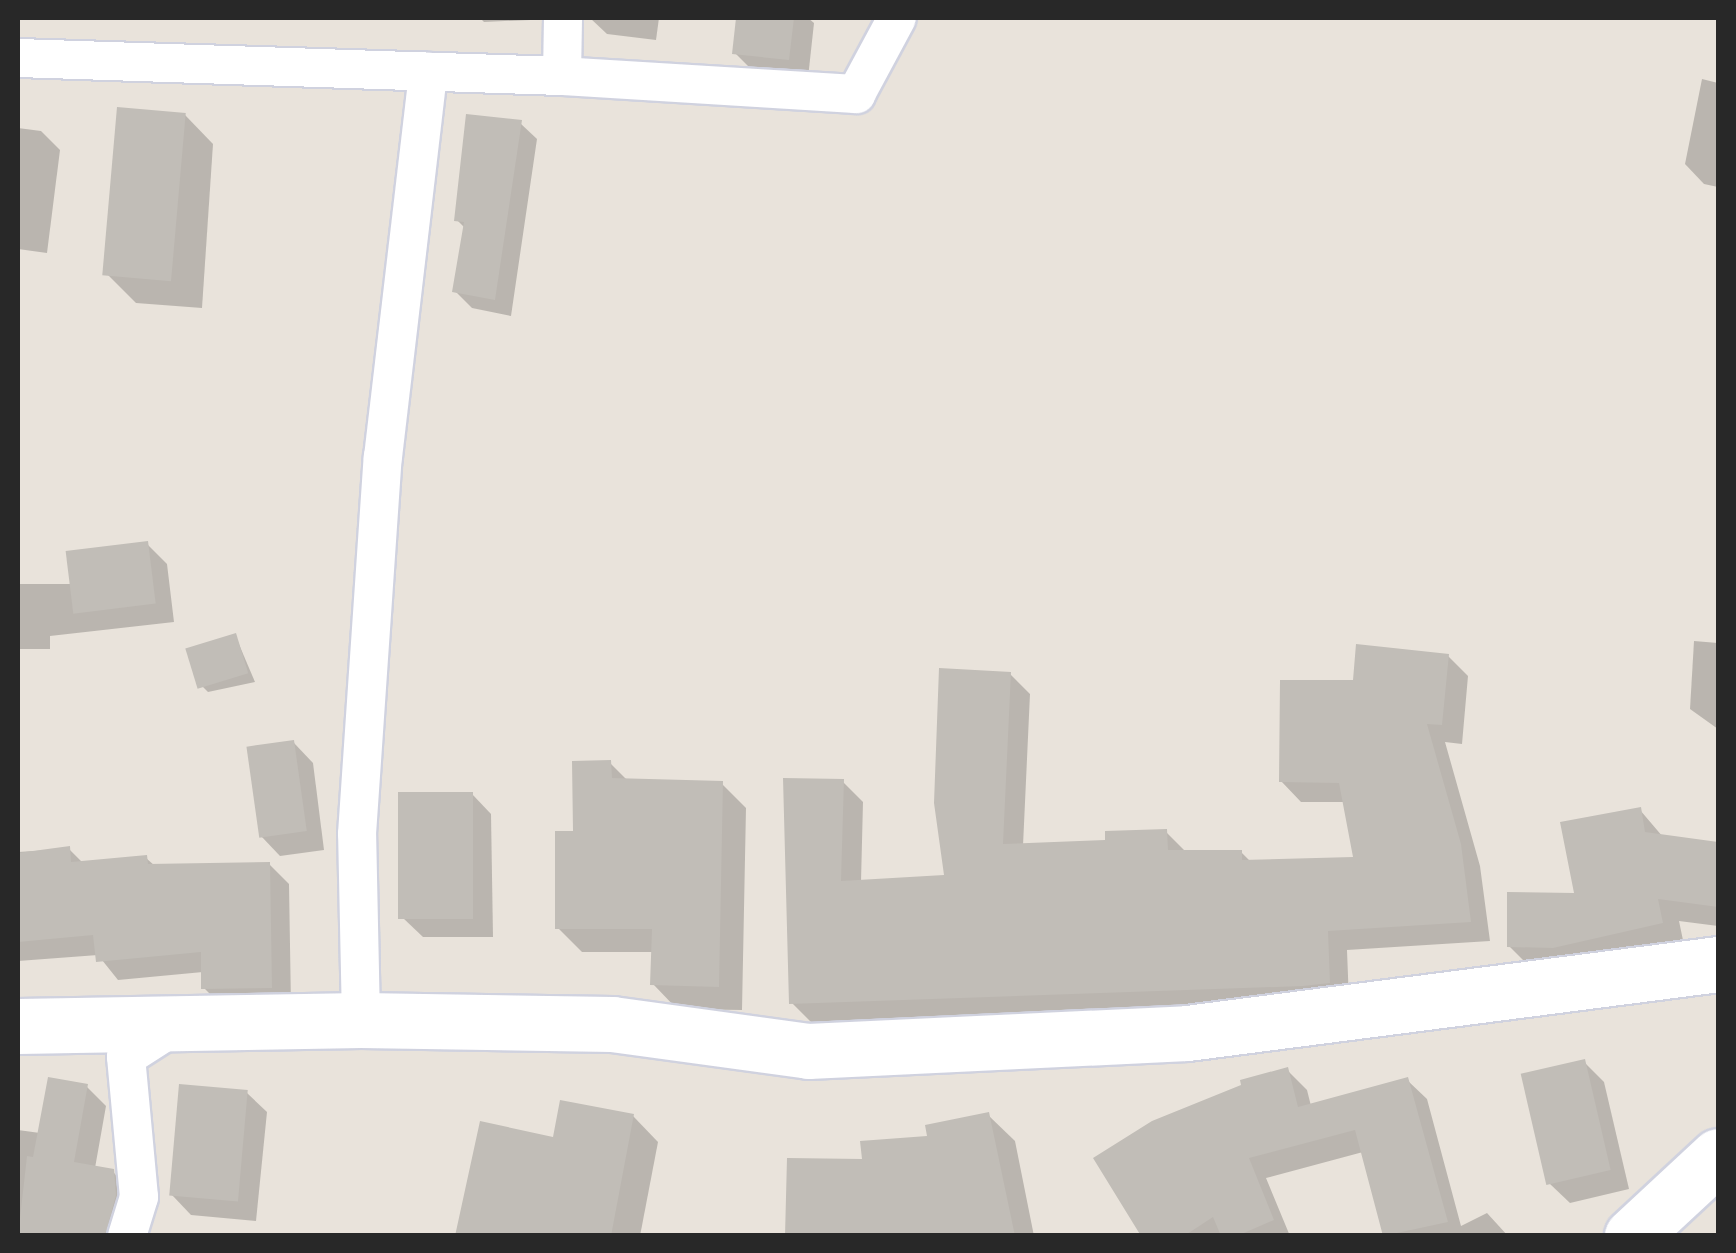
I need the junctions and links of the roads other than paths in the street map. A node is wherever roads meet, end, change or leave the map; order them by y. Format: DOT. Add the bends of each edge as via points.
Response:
graph roads {
  1 [pos="563,18"];
  2 [pos="896,18"];
  3 [pos="18,58"];
  4 [pos="428,72"];
  5 [pos="562,76"];
  6 [pos="1718,964"];
  7 [pos="361,1020"];
  8 [pos="18,1026"];
  9 [pos="172,1027"];
  10 [pos="1718,1156"];
  11 [pos="127,1236"];
  12 [pos="1632,1236"];
  1 -- 5 [label="street"];
  2 -- 5 [label="street" via="856,94"];
  3 -- 4 [label="street"];
  4 -- 5 [label="street"];
  4 -- 7 [label="street" via="382,477 357,834"];
  6 -- 7 [label="street" via="1187,1033 808,1051 612,1024"];
  7 -- 9 [label="street"];
  8 -- 9 [label="street"];
  9 -- 11 [label="street" via="126,1057 139,1197"];
  10 -- 12 [label="street"];
}
